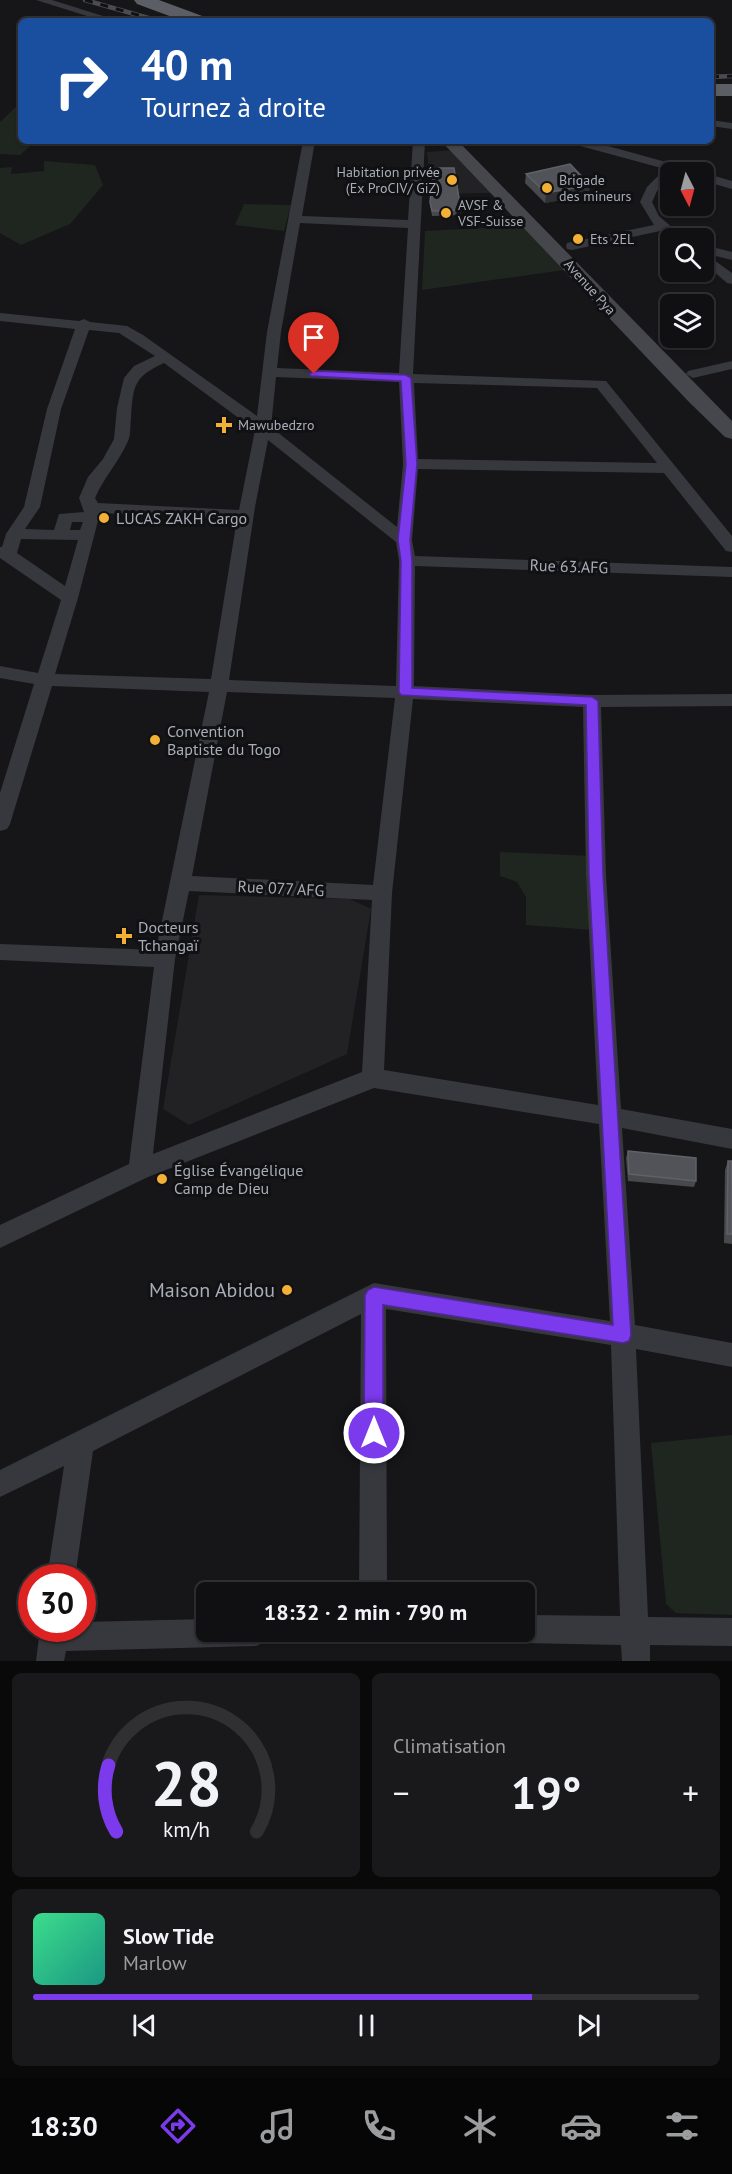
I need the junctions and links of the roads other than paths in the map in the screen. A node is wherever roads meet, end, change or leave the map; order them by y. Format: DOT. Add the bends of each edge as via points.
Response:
graph roads {
  1 [pos="41,0"];
  2 [pos="143,0"];
  3 [pos="163,0"];
  4 [pos="104,18"];
  5 [pos="191,18"];
  6 [pos="210,18"];
  7 [pos="714,84"];
  8 [pos="732,85"];
  9 [pos="714,90"];
  10 [pos="732,90"];
  11 [pos="714,123"];
  12 [pos="732,126"];
  13 [pos="308,144"];
  14 [pos="419,144"];
  15 [pos="452,144"];
  16 [pos="475,144"];
  17 [pos="588,144"];
  18 [pos="660,165"];
  19 [pos="714,180"];
  20 [pos="660,181"];
  21 [pos="732,185"];
  22 [pos="294,219"];
  23 [pos="415,224"];
  24 [pos="662,227"];
  25 [pos="572,246"];
  26 [pos="714,252"];
  27 [pos="732,256"];
  28 [pos="714,265"];
  29 [pos="732,280"];
  30 [pos="0,317"];
  31 [pos="84,323"];
  32 [pos="165,357"];
  33 [pos="732,365"];
  34 [pos="269,372"];
  35 [pos="693,374"];
  36 [pos="406,378"];
  37 [pos="732,411"];
  38 [pos="262,429"];
  39 [pos="732,433"];
  40 [pos="411,464"];
  41 [pos="667,468"];
  42 [pos="92,512"];
  43 [pos="246,515"];
  44 [pos="14,534"];
  45 [pos="61,535"];
  46 [pos="87,535"];
  47 [pos="404,540"];
  48 [pos="732,547"];
  49 [pos="4,553"];
  50 [pos="407,561"];
  51 [pos="732,572"];
  52 [pos="70,598"];
  53 [pos="0,672"];
  54 [pos="45,680"];
  55 [pos="219,687"];
  56 [pos="405,692"];
  57 [pos="732,700"];
  58 [pos="592,701"];
  59 [pos="7,778"];
  60 [pos="0,824"];
  61 [pos="180,883"];
  62 [pos="382,893"];
  63 [pos="0,951"];
  64 [pos="165,959"];
  65 [pos="373,1078"];
  66 [pos="608,1116"];
  67 [pos="732,1139"];
  68 [pos="140,1170"];
  69 [pos="0,1237"];
  70 [pos="374,1295"];
  71 [pos="623,1335"];
  72 [pos="732,1355"];
  73 [pos="81,1442"];
  74 [pos="0,1484"];
  75 [pos="64,1564"];
  76 [pos="373,1582"];
  77 [pos="535,1629"];
  78 [pos="633,1630"];
  79 [pos="732,1632"];
  80 [pos="196,1635"];
  81 [pos="96,1640"];
  82 [pos="636,1661"];
  1 -- 4 [label="street"];
  2 -- 5 [label="highway"];
  3 -- 6 [label="highway"];
  7 -- 8 [label="highway"];
  9 -- 10 [label="highway"];
  11 -- 12 [label="street"];
  13 -- 22 [label="street"];
  14 -- 23 [label="street"];
  15 -- 39 [label="main road, Avenue Pya"];
  16 -- 25 [label="main road, Avenue Pya"];
  17 -- 18 [label="street"];
  19 -- 21 [label="street"];
  20 -- 24 [label="street" via="646,202"];
  22 -- 23 [label="street"];
  22 -- 34 [label="street"];
  23 -- 36 [label="street"];
  24 -- 25 [label="street"];
  25 -- 35 [label="main road, Avenue Pya"];
  26 -- 27 [label="street"];
  28 -- 29 [label="street"];
  30 -- 31 [label="street"];
  31 -- 32 [label="street" via="122,329"];
  31 -- 44 [label="street" via="54,409 32,507"];
  32 -- 38 [label="street"];
  32 -- 42 [label="street" via="139,369 131,378 123,408 122,439 87,498"];
  33 -- 35 [label="street"];
  34 -- 36 [label="street"];
  34 -- 38 [label="street"];
  35 -- 37 [label="main road, Avenue Pya"];
  36 -- 40 [label="street"];
  36 -- 41 [label="street" via="601,384"];
  38 -- 43 [label="street"];
  38 -- 47 [label="street"];
  40 -- 41 [label="street"];
  40 -- 47 [label="street"];
  41 -- 48 [label="street"];
  42 -- 43 [label="street"];
  42 -- 45 [label="street" via="64,517"];
  42 -- 46 [label="street"];
  43 -- 55 [label="street"];
  44 -- 45 [label="street"];
  44 -- 49 [label="street"];
  45 -- 46 [label="street"];
  46 -- 52 [label="street"];
  47 -- 50 [label="street"];
  49 -- 52 [label="street"];
  50 -- 51 [label="street, Rue 63.AFG"];
  50 -- 56 [label="street"];
  52 -- 54 [label="street"];
  53 -- 54 [label="street"];
  54 -- 55 [label="street"];
  54 -- 59 [label="street"];
  55 -- 56 [label="street"];
  55 -- 61 [label="street"];
  56 -- 58 [label="street"];
  56 -- 62 [label="street"];
  57 -- 58 [label="street"];
  58 -- 66 [label="street"];
  59 -- 60 [label="street"];
  61 -- 62 [label="street, Rue 077 AFG"];
  61 -- 64 [label="street"];
  62 -- 65 [label="street"];
  63 -- 64 [label="street"];
  64 -- 68 [label="street"];
  65 -- 66 [label="street"];
  65 -- 68 [label="street"];
  66 -- 67 [label="street"];
  66 -- 71 [label="street"];
  68 -- 69 [label="street"];
  70 -- 71 [label="street"];
  70 -- 73 [label="street"];
  70 -- 76 [label="street"];
  71 -- 72 [label="street"];
  71 -- 78 [label="street"];
  73 -- 74 [label="street"];
  73 -- 75 [label="street"];
  77 -- 78 [label="street"];
  78 -- 79 [label="street"];
  78 -- 82 [label="street"];
  80 -- 81 [label="street"];
}
